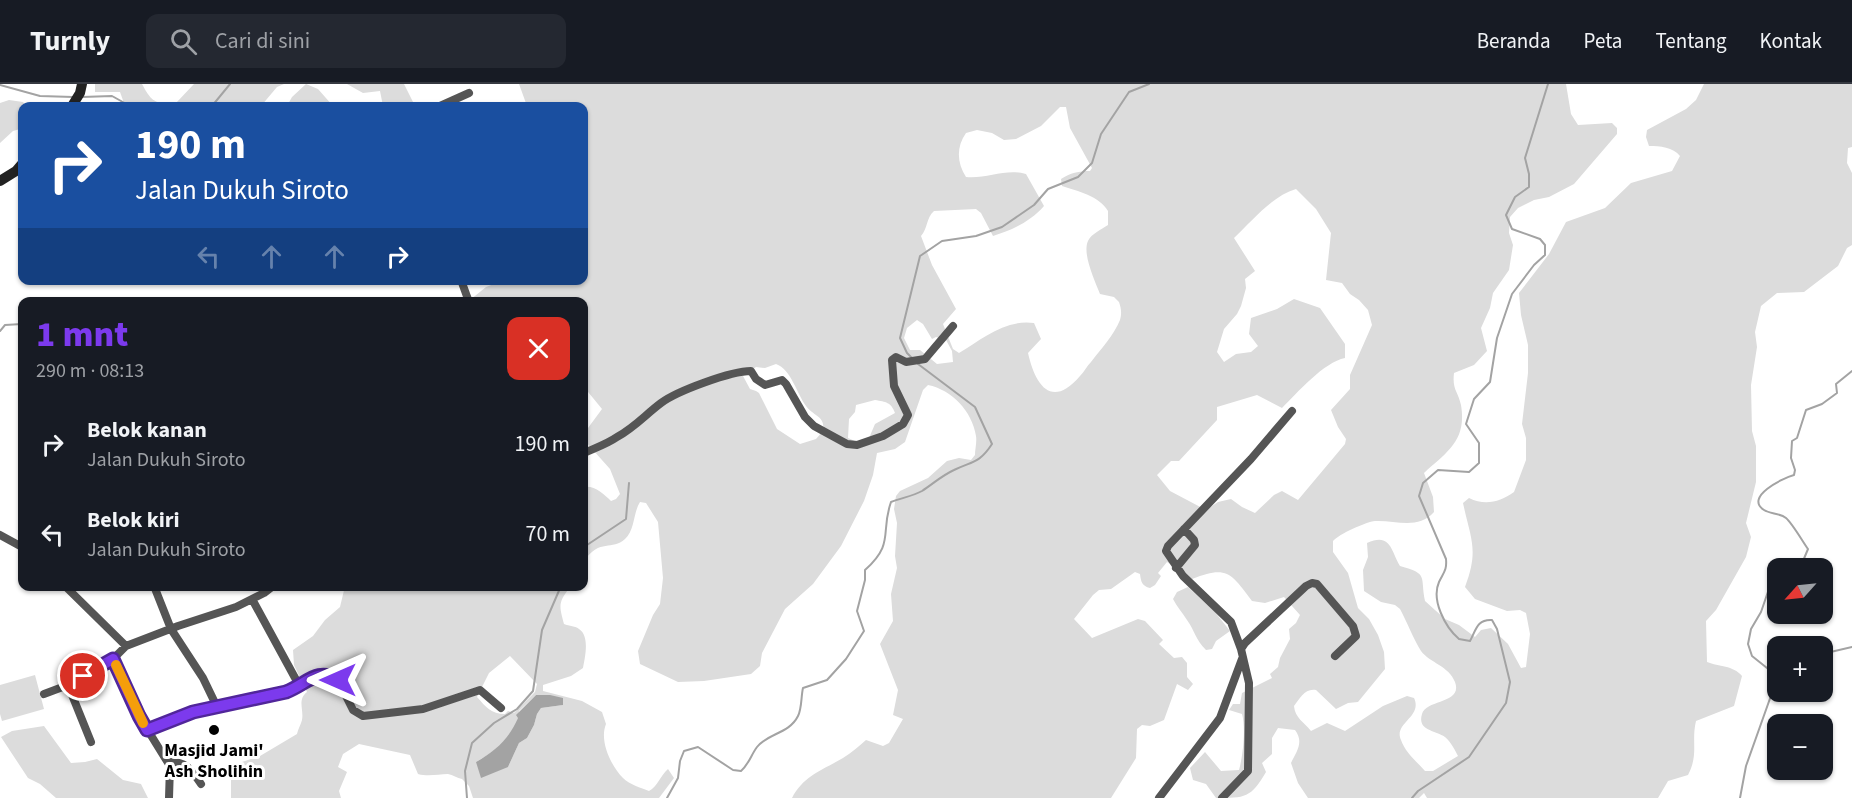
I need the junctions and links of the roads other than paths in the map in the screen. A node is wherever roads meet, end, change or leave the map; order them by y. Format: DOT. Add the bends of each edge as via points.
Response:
graph roads {
  1 [pos="469,93"];
  2 [pos="449,102"];
  3 [pos="18,170"];
  4 [pos="0,181"];
  5 [pos="953,326"];
  6 [pos="1292,411"];
  7 [pos="588,451"];
  8 [pos="1184,530"];
  9 [pos="0,535"];
  10 [pos="18,545"];
  11 [pos="1176,568"];
  12 [pos="70,591"];
  13 [pos="156,591"];
  14 [pos="260,591"];
  15 [pos="252,599"];
  16 [pos="171,629"];
  17 [pos="126,646"];
  18 [pos="1241,650"];
  19 [pos="1335,656"];
  20 [pos="113,659"];
  21 [pos="1242,659"];
  22 [pos="68,685"];
  23 [pos="300,687"];
  24 [pos="44,694"];
  25 [pos="216,707"];
  26 [pos="501,708"];
  27 [pos="147,730"];
  28 [pos="91,742"];
  29 [pos="168,762"];
  30 [pos="201,784"];
  31 [pos="169,798"];
  32 [pos="1159,798"];
  33 [pos="1222,798"];
  1 -- 2 [label="street"];
  3 -- 4 [label="street"];
  5 -- 7 [label="street" via="925,359 892,360 894,386 908,415 903,424 884,436 857,445 847,444 814,426 782,380 765,386 751,371 739,371 679,393 615,439"];
  6 -- 8 [label="street"];
  8 -- 11 [label="street" via="1166,551"];
  8 -- 11 [label="street" via="1195,545"];
  9 -- 10 [label="street"];
  11 -- 18 [label="street" via="1231,622"];
  12 -- 17 [label="street"];
  13 -- 16 [label="street"];
  14 -- 15 [label="street"];
  15 -- 16 [label="street"];
  15 -- 23 [label="street"];
  16 -- 17 [label="street"];
  16 -- 25 [label="street" via="203,678"];
  17 -- 20 [label="street"];
  18 -- 19 [label="street" via="1312,583 1353,626 1356,636"];
  18 -- 21 [label="street"];
  20 -- 22 [label="street"];
  20 -- 27 [label="street"];
  21 -- 32 [label="street" via="1220,718"];
  21 -- 33 [label="street" via="1249,683 1248,771"];
  22 -- 24 [label="street"];
  22 -- 28 [label="street"];
  23 -- 25 [label="street"];
  23 -- 26 [label="street" via="318,675 328,674 338,680 353,710 372,717 423,709 480,690"];
  25 -- 27 [label="street"];
  27 -- 29 [label="street"];
  29 -- 30 [label="street" via="189,766"];
  29 -- 31 [label="street"];
}
